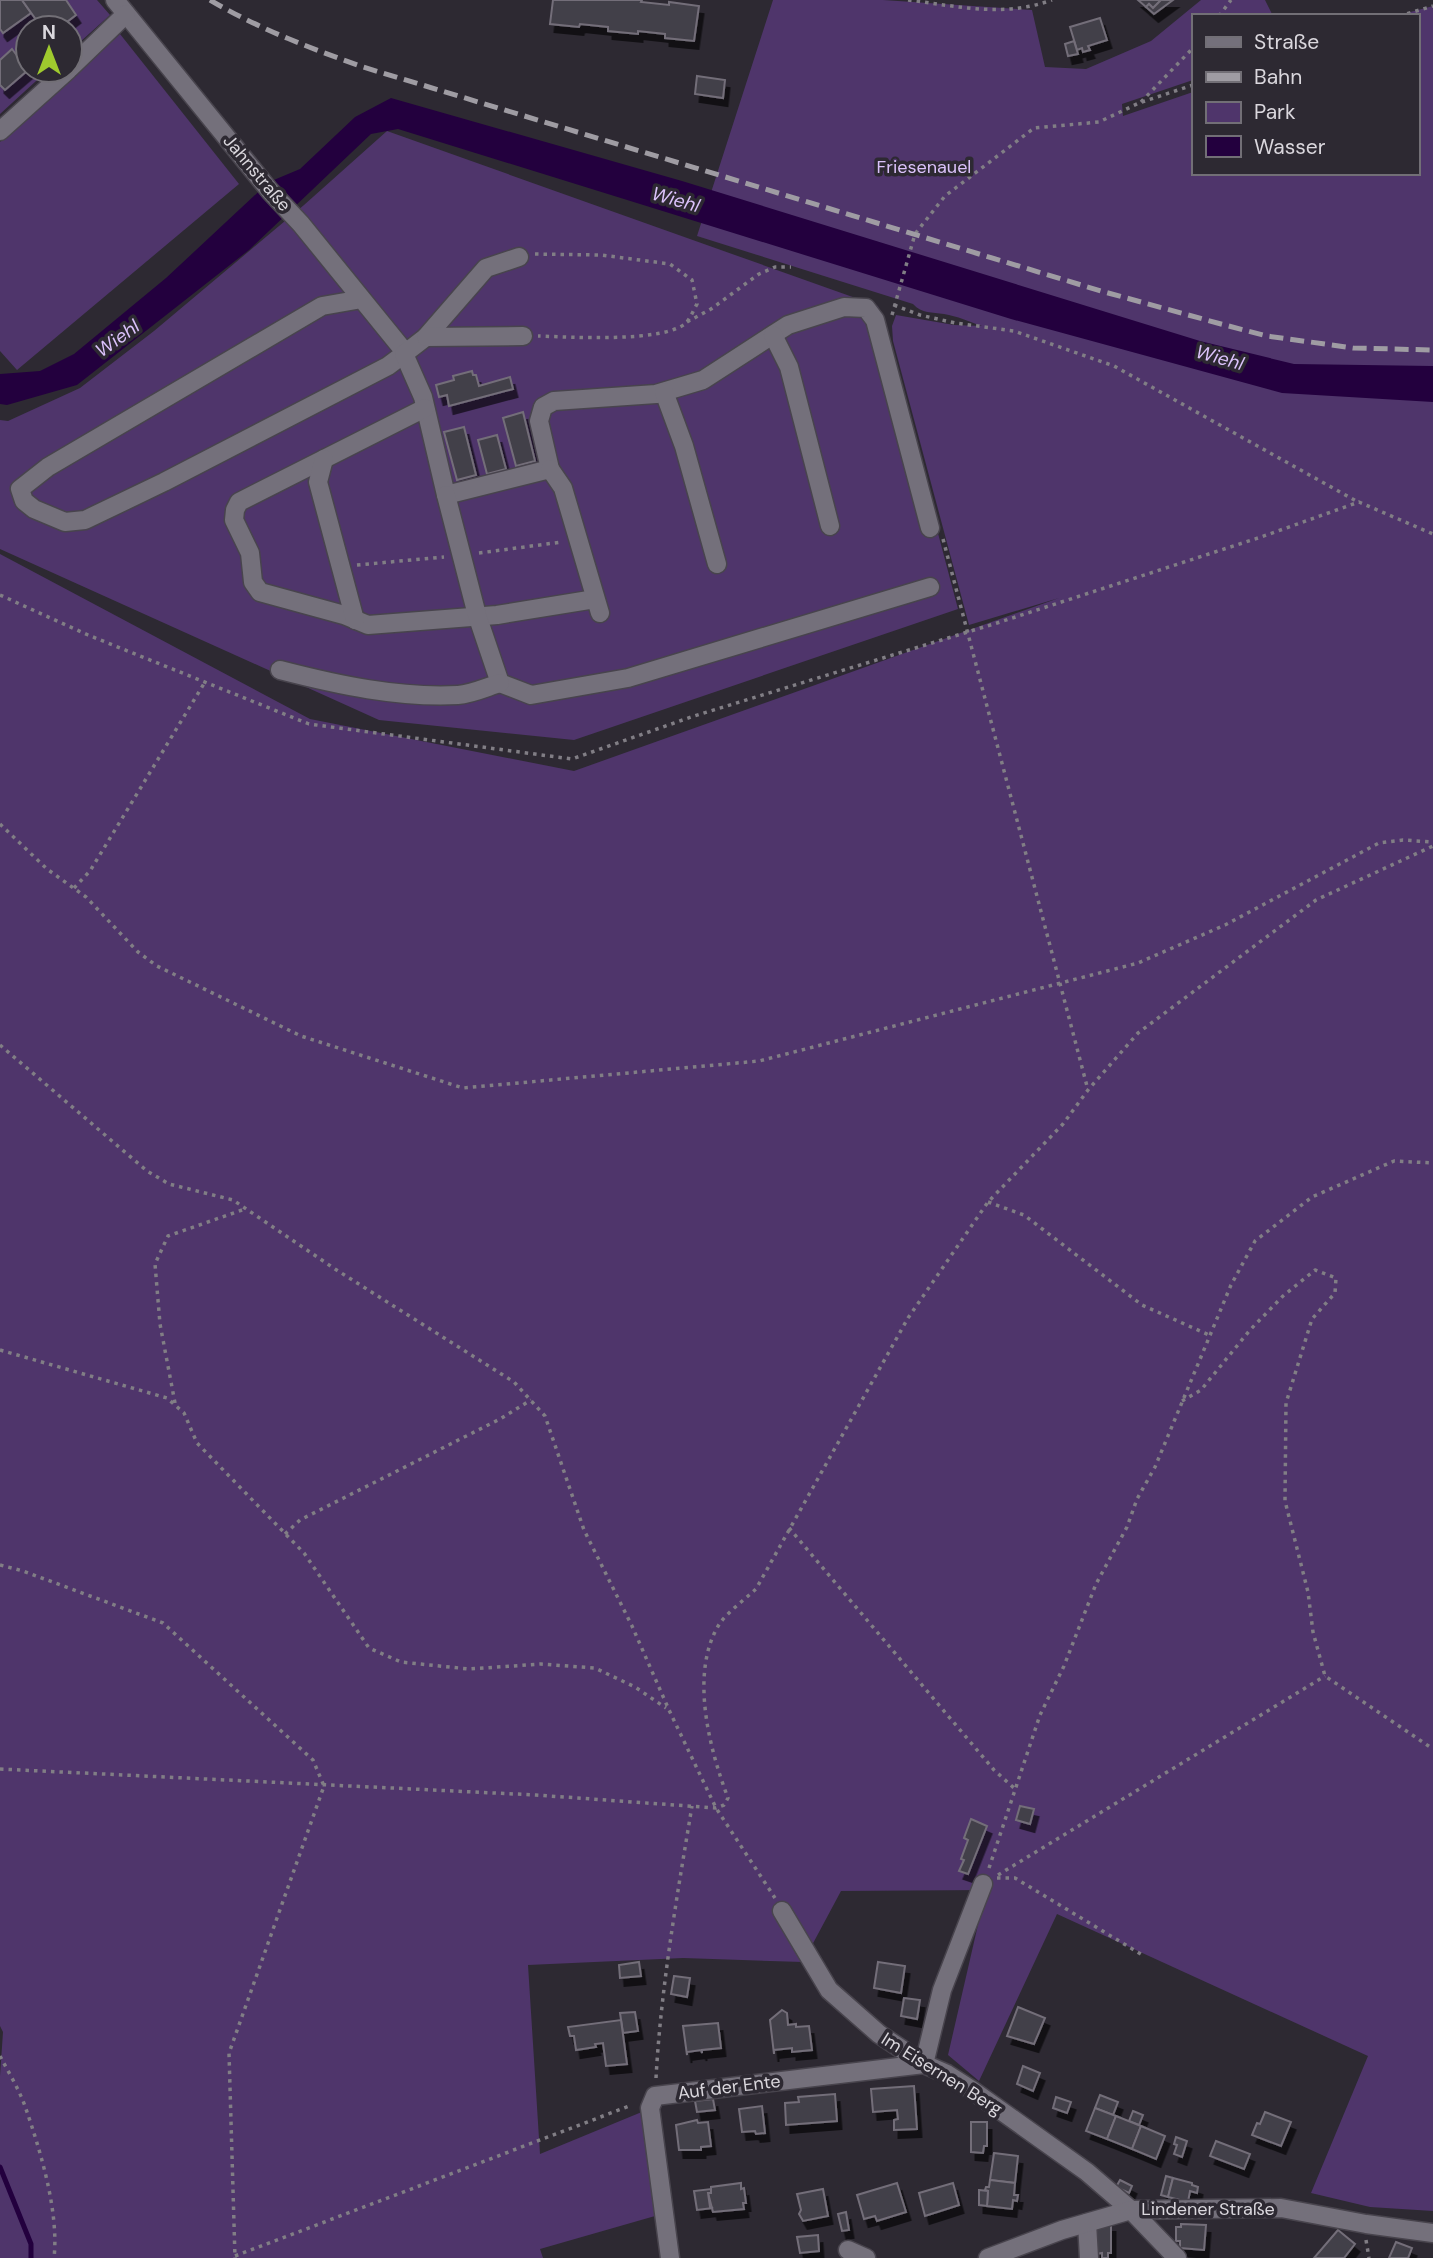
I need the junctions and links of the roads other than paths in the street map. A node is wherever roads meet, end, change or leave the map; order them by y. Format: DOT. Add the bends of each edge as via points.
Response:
graph roads {
  1 [pos="120,7"];
  2 [pos="84,51"];
  3 [pos="52,84"];
  4 [pos="0,131"];
  5 [pos="519,257"];
  6 [pos="362,299"];
  7 [pos="773,335"];
  8 [pos="523,336"];
  9 [pos="426,337"];
  10 [pos="402,350"];
  11 [pos="664,392"];
  12 [pos="425,408"];
  13 [pos="324,459"];
  14 [pos="550,469"];
  15 [pos="446,495"];
  16 [pos="830,526"];
  17 [pos="930,528"];
  18 [pos="717,564"];
  19 [pos="930,587"];
  20 [pos="477,615"];
  21 [pos="355,620"];
  22 [pos="280,670"];
  23 [pos="500,683"];
  24 [pos="989,1880"];
  25 [pos="782,1911"];
  26 [pos="924,2064"];
  27 [pos="1131,2210"];
  28 [pos="1087,2223"];
  29 [pos="1433,2233"];
  30 [pos="848,2250"];
  31 [pos="670,2258"];
  32 [pos="866,2258"];
  33 [pos="988,2258"];
  34 [pos="1089,2258"];
  35 [pos="1177,2258"];
  1 -- 2 [label="street"];
  1 -- 6 [label="street, Jahnstraße"];
  3 -- 4 [label="street"];
  5 -- 9 [label="street" via="486,268"];
  6 -- 10 [label="street, Jahnstraße"];
  6 -- 10 [label="street" via="322,306 48,467 20,489 24,501 65,522 85,520 388,366"];
  7 -- 11 [label="street" via="703,380"];
  7 -- 16 [label="street" via="789,368"];
  7 -- 17 [label="street" via="788,325 844,307 866,308 876,320"];
  8 -- 9 [label="street"];
  9 -- 10 [label="street"];
  10 -- 12 [label="street, Jahnstraße"];
  11 -- 14 [label="street" via="554,401 543,407 539,421"];
  11 -- 18 [label="street"];
  12 -- 13 [label="street"];
  12 -- 15 [label="street, Jahnstraße"];
  13 -- 21 [label="street" via="318,482"];
  13 -- 21 [label="street" via="239,502 234,520 250,553 253,582 260,592"];
  14 -- 15 [label="street"];
  14 -- 20 [label="street" via="563,488 597,606"];
  15 -- 20 [label="street, Jahnstraße"];
  19 -- 23 [label="street" via="628,678 531,695"];
  20 -- 21 [label="street" via="369,625"];
  20 -- 23 [label="street, Jahnstraße"];
  22 -- 23 [label="street" via="388,693 460,695"];
  24 -- 26 [label="street" via="942,1990"];
  25 -- 26 [label="street, Im Eisernen Berg" via="829,1990 879,2034"];
  26 -- 27 [label="street, Im Eisernen Berg" via="972,2090 1087,2172"];
  26 -- 31 [label="street, Auf der Ente" via="655,2096 650,2108"];
  27 -- 28 [label="street, Lindener Straße"];
  27 -- 29 [label="street, Lindener Straße" via="1281,2208"];
  27 -- 35 [label="street, Im Eisernen Berg"];
  28 -- 33 [label="street, Lindener Straße"];
  28 -- 34 [label="street"];
  30 -- 32 [label="street"];
}
